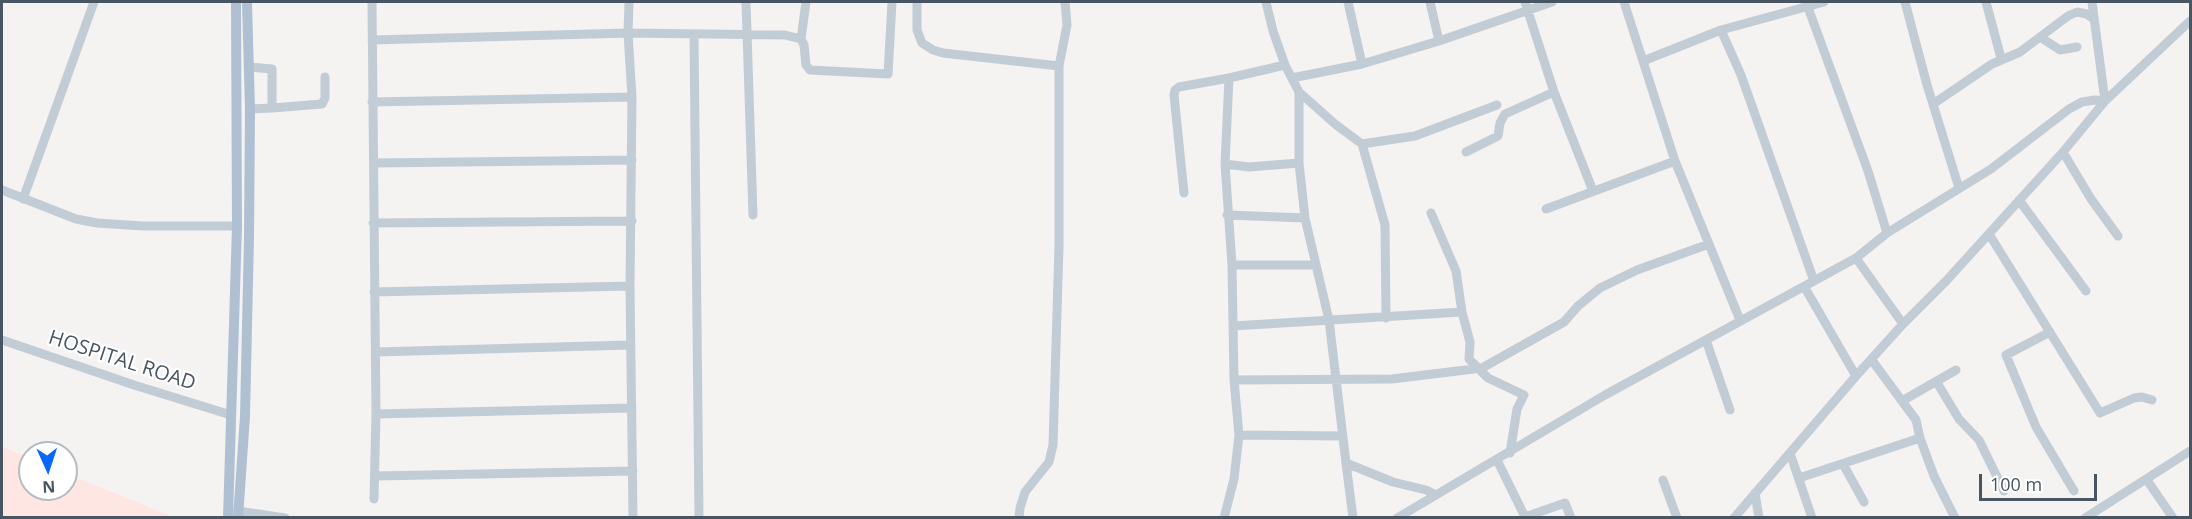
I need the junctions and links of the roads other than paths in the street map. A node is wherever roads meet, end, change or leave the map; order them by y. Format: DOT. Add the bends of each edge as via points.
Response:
graph roads {
  1 [pos="94,2"];
  2 [pos="236,2"];
  3 [pos="247,2"];
  4 [pos="372,2"];
  5 [pos="629,2"];
  6 [pos="746,2"];
  7 [pos="806,2"];
  8 [pos="892,2"];
  9 [pos="917,2"];
  10 [pos="1065,2"];
  11 [pos="1266,2"];
  12 [pos="1348,2"];
  13 [pos="1430,2"];
  14 [pos="1552,2"];
  15 [pos="1624,2"];
  16 [pos="1824,2"];
  17 [pos="1905,2"];
  18 [pos="1986,2"];
  19 [pos="2092,2"];
  20 [pos="1807,3"];
  21 [pos="1526,5"];
  22 [pos="2094,19"];
  23 [pos="2190,21"];
  24 [pos="1721,30"];
  25 [pos="628,33"];
  26 [pos="694,34"];
  27 [pos="748,35"];
  28 [pos="2040,37"];
  29 [pos="801,39"];
  30 [pos="372,40"];
  31 [pos="1439,41"];
  32 [pos="2077,47"];
  33 [pos="2001,58"];
  34 [pos="1643,61"];
  35 [pos="1362,64"];
  36 [pos="1285,65"];
  37 [pos="1059,66"];
  38 [pos="249,67"];
  39 [pos="325,77"];
  40 [pos="1229,78"];
  41 [pos="1292,78"];
  42 [pos="1299,92"];
  43 [pos="1554,92"];
  44 [pos="632,97"];
  45 [pos="2105,101"];
  46 [pos="372,102"];
  47 [pos="1933,104"];
  48 [pos="1497,105"];
  49 [pos="272,108"];
  50 [pos="250,109"];
  51 [pos="1362,144"];
  52 [pos="1466,152"];
  53 [pos="2063,152"];
  54 [pos="632,160"];
  55 [pos="1675,161"];
  56 [pos="374,163"];
  57 [pos="1299,163"];
  58 [pos="1225,164"];
  59 [pos="1959,188"];
  60 [pos="2,190"];
  61 [pos="1593,191"];
  62 [pos="1184,193"];
  63 [pos="23,198"];
  64 [pos="2019,200"];
  65 [pos="1546,209"];
  66 [pos="1431,213"];
  67 [pos="753,215"];
  68 [pos="1227,215"];
  69 [pos="1305,218"];
  70 [pos="632,221"];
  71 [pos="373,223"];
  72 [pos="237,226"];
  73 [pos="1887,233"];
  74 [pos="1989,234"];
  75 [pos="2118,236"];
  76 [pos="1709,244"];
  77 [pos="1856,258"];
  78 [pos="1232,265"];
  79 [pos="1316,265"];
  80 [pos="1814,281"];
  81 [pos="630,286"];
  82 [pos="1805,288"];
  83 [pos="2086,291"];
  84 [pos="374,292"];
  85 [pos="1462,312"];
  86 [pos="1386,318"];
  87 [pos="1329,320"];
  88 [pos="1740,320"];
  89 [pos="1903,324"];
  90 [pos="1233,326"];
  91 [pos="2050,332"];
  92 [pos="2,340"];
  93 [pos="1706,340"];
  94 [pos="630,345"];
  95 [pos="376,352"];
  96 [pos="1871,359"];
  97 [pos="1479,369"];
  98 [pos="1956,370"];
  99 [pos="1856,376"];
  100 [pos="1234,380"];
  101 [pos="1335,380"];
  102 [pos="1936,381"];
  103 [pos="2152,400"];
  104 [pos="1902,401"];
  105 [pos="632,408"];
  106 [pos="1730,410"];
  107 [pos="376,414"];
  108 [pos="231,415"];
  109 [pos="1239,435"];
  110 [pos="1342,436"];
  111 [pos="1920,438"];
  112 [pos="2190,451"];
  113 [pos="1510,453"];
  114 [pos="1790,453"];
  115 [pos="1497,460"];
  116 [pos="1346,463"];
  117 [pos="1843,464"];
  118 [pos="633,471"];
  119 [pos="376,476"];
  120 [pos="1799,478"];
  121 [pos="1663,480"];
  122 [pos="2147,480"];
  123 [pos="2004,490"];
  124 [pos="2074,491"];
  125 [pos="1755,493"];
  126 [pos="1436,495"];
  127 [pos="374,499"];
  128 [pos="1864,502"];
  129 [pos="1521,510"];
  130 [pos="238,514"];
  131 [pos="228,518"];
  132 [pos="285,518"];
  133 [pos="633,518"];
  134 [pos="699,518"];
  135 [pos="1019,518"];
  136 [pos="1224,518"];
  137 [pos="1353,518"];
  138 [pos="1397,518"];
  139 [pos="1514,518"];
  140 [pos="1571,518"];
  141 [pos="1677,518"];
  142 [pos="1734,518"];
  143 [pos="1759,518"];
  144 [pos="1812,518"];
  145 [pos="1955,518"];
  146 [pos="2085,518"];
  147 [pos="2173,518"];
  1 -- 63 [label="street"];
  2 -- 72 [label="main road"];
  3 -- 38 [label="main road"];
  4 -- 30 [label="street"];
  5 -- 25 [label="street"];
  6 -- 27 [label="street"];
  7 -- 29 [label="street"];
  8 -- 29 [label="street" via="888,74 810,70"];
  9 -- 37 [label="street" via="917,30 922,43 933,50"];
  10 -- 37 [label="street" via="1067,25"];
  11 -- 36 [label="street"];
  12 -- 35 [label="street"];
  13 -- 31 [label="street"];
  14 -- 21 [label="street"];
  15 -- 34 [label="street"];
  16 -- 20 [label="street"];
  17 -- 47 [label="street"];
  18 -- 33 [label="street"];
  19 -- 22 [label="street"];
  20 -- 24 [label="street"];
  20 -- 73 [label="street"];
  21 -- 31 [label="street"];
  21 -- 43 [label="street"];
  22 -- 28 [label="street" via="2077,12"];
  22 -- 45 [label="street"];
  23 -- 45 [label="street"];
  24 -- 34 [label="street"];
  24 -- 80 [label="street"];
  25 -- 26 [label="street"];
  25 -- 30 [label="street"];
  25 -- 44 [label="street"];
  26 -- 27 [label="street"];
  26 -- 134 [label="street"];
  27 -- 29 [label="street"];
  27 -- 67 [label="street"];
  28 -- 32 [label="street" via="2060,50"];
  28 -- 33 [label="street" via="2020,52"];
  30 -- 46 [label="street"];
  31 -- 35 [label="street"];
  33 -- 47 [label="street"];
  34 -- 55 [label="street"];
  35 -- 41 [label="street"];
  36 -- 40 [label="street"];
  36 -- 41 [label="street"];
  37 -- 135 [label="street" via="1053,445 1049,462 1025,492"];
  38 -- 49 [label="street" via="272,69"];
  38 -- 50 [label="main road"];
  39 -- 49 [label="street" via="322,104"];
  40 -- 58 [label="street"];
  40 -- 62 [label="street" via="1175,90"];
  41 -- 42 [label="street"];
  42 -- 51 [label="street"];
  42 -- 57 [label="street"];
  43 -- 52 [label="street" via="1505,114 1498,136"];
  43 -- 61 [label="street"];
  44 -- 46 [label="street"];
  44 -- 54 [label="street"];
  45 -- 53 [label="street"];
  45 -- 59 [label="street" via="2088,101 2069,109 1991,169"];
  46 -- 56 [label="street"];
  47 -- 59 [label="street"];
  48 -- 51 [label="street" via="1415,136"];
  49 -- 50 [label="street"];
  50 -- 130 [label="main road" via="245,392"];
  51 -- 86 [label="street" via="1385,225"];
  53 -- 64 [label="street"];
  53 -- 75 [label="street"];
  54 -- 56 [label="street"];
  54 -- 70 [label="street"];
  55 -- 61 [label="street"];
  55 -- 76 [label="street"];
  56 -- 71 [label="street"];
  57 -- 58 [label="street" via="1249,167"];
  57 -- 69 [label="street"];
  58 -- 68 [label="street"];
  59 -- 73 [label="street"];
  60 -- 63 [label="street"];
  61 -- 65 [label="street"];
  63 -- 72 [label="street" via="97,223"];
  64 -- 74 [label="street"];
  64 -- 83 [label="street"];
  66 -- 85 [label="street" via="1456,271"];
  68 -- 69 [label="street"];
  68 -- 78 [label="street"];
  69 -- 79 [label="street"];
  70 -- 71 [label="street"];
  70 -- 81 [label="street"];
  71 -- 84 [label="street"];
  72 -- 108 [label="main road"];
  73 -- 77 [label="street"];
  74 -- 89 [label="street"];
  74 -- 91 [label="street"];
  76 -- 88 [label="street"];
  76 -- 97 [label="street" via="1600,288 1564,322"];
  77 -- 80 [label="street"];
  77 -- 89 [label="street"];
  78 -- 79 [label="street"];
  78 -- 90 [label="street"];
  79 -- 87 [label="street"];
  80 -- 82 [label="street"];
  81 -- 84 [label="street"];
  81 -- 94 [label="street"];
  82 -- 88 [label="street"];
  82 -- 99 [label="street"];
  84 -- 95 [label="street"];
  85 -- 86 [label="street"];
  85 -- 97 [label="street" via="1470,342 1469,359"];
  86 -- 87 [label="street"];
  87 -- 90 [label="street"];
  87 -- 101 [label="street"];
  88 -- 93 [label="street"];
  89 -- 96 [label="street"];
  90 -- 100 [label="street"];
  91 -- 103 [label="street" via="2100,413 2134,398"];
  91 -- 124 [label="street" via="2006,355 2036,428"];
  92 -- 108 [label="street, HOSPITAL ROAD"];
  93 -- 106 [label="street"];
  93 -- 113 [label="street"];
  94 -- 95 [label="street"];
  94 -- 105 [label="street"];
  95 -- 107 [label="street"];
  96 -- 99 [label="street"];
  96 -- 104 [label="street"];
  97 -- 101 [label="street" via="1392,379"];
  97 -- 113 [label="street" via="1488,378 1524,395 1517,409"];
  98 -- 102 [label="street"];
  99 -- 114 [label="street"];
  100 -- 101 [label="street"];
  100 -- 109 [label="street"];
  101 -- 110 [label="street"];
  102 -- 104 [label="street"];
  102 -- 123 [label="street" via="1959,419 1979,440"];
  104 -- 111 [label="street" via="1919,425"];
  105 -- 107 [label="street"];
  105 -- 118 [label="street"];
  107 -- 119 [label="street"];
  108 -- 131 [label="main road"];
  109 -- 110 [label="street"];
  109 -- 136 [label="street"];
  110 -- 116 [label="street"];
  111 -- 117 [label="street"];
  111 -- 145 [label="street"];
  112 -- 122 [label="street"];
  113 -- 115 [label="street"];
  114 -- 120 [label="street"];
  114 -- 125 [label="street"];
  115 -- 126 [label="street"];
  115 -- 129 [label="street"];
  116 -- 126 [label="street"];
  116 -- 137 [label="street"];
  117 -- 120 [label="street"];
  117 -- 128 [label="street"];
  118 -- 119 [label="street"];
  118 -- 133 [label="street"];
  119 -- 127 [label="street"];
  120 -- 144 [label="street"];
  121 -- 141 [label="street"];
  122 -- 146 [label="street"];
  122 -- 147 [label="street"];
  125 -- 142 [label="street"];
  125 -- 143 [label="street"];
  126 -- 138 [label="street"];
  129 -- 139 [label="street"];
  129 -- 140 [label="street" via="1525,517 1565,503"];
  130 -- 132 [label="street"];
}
